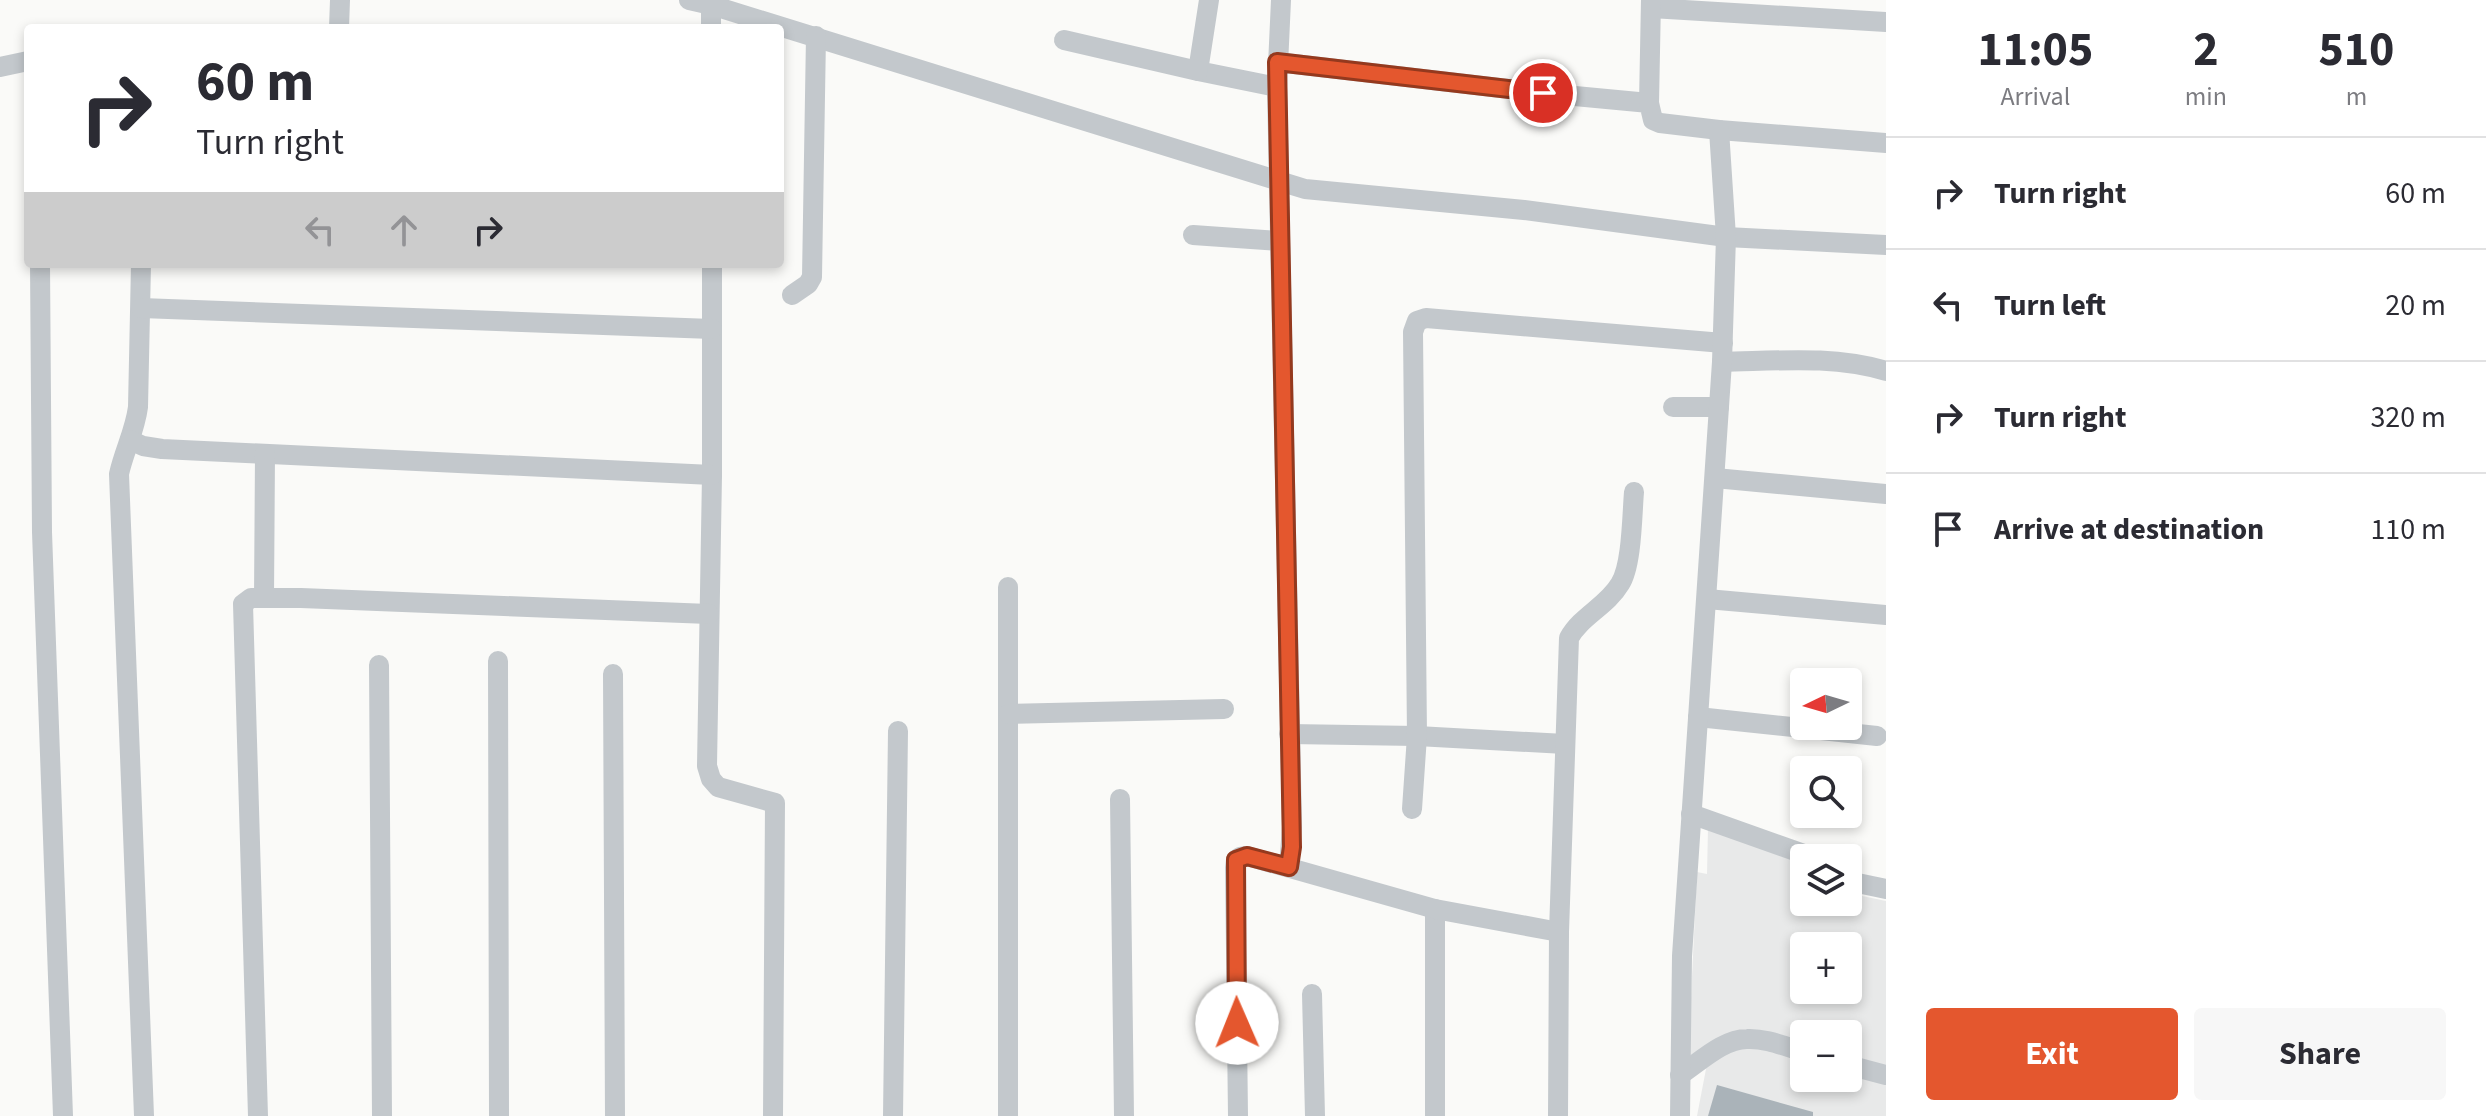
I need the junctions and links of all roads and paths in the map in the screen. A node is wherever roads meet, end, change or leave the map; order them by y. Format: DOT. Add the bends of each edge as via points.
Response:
graph roads {
  1 [pos="340,0"];
  2 [pos="689,0"];
  3 [pos="1209,0"];
  4 [pos="1281,0"];
  5 [pos="711,2"];
  6 [pos="1651,4"];
  7 [pos="1886,22"];
  8 [pos="339,24"];
  9 [pos="711,24"];
  10 [pos="779,24"];
  11 [pos="784,26"];
  12 [pos="816,36"];
  13 [pos="1064,40"];
  14 [pos="24,62"];
  15 [pos="1277,62"];
  16 [pos="0,67"];
  17 [pos="1198,71"];
  18 [pos="1277,87"];
  19 [pos="1649,103"];
  20 [pos="1719,130"];
  21 [pos="1886,143"];
  22 [pos="1279,182"];
  23 [pos="1193,235"];
  24 [pos="1726,237"];
  25 [pos="1279,241"];
  26 [pos="1886,245"];
  27 [pos="40,268"];
  28 [pos="141,268"];
  29 [pos="712,268"];
  30 [pos="792,295"];
  31 [pos="141,308"];
  32 [pos="712,329"];
  33 [pos="1723,353"];
  34 [pos="1886,371"];
  35 [pos="1673,407"];
  36 [pos="1719,407"];
  37 [pos="130,440"];
  38 [pos="265,454"];
  39 [pos="712,475"];
  40 [pos="1715,478"];
  41 [pos="1634,492"];
  42 [pos="1886,494"];
  43 [pos="1008,587"];
  44 [pos="264,598"];
  45 [pos="1707,599"];
  46 [pos="709,614"];
  47 [pos="1886,615"];
  48 [pos="498,661"];
  49 [pos="379,665"];
  50 [pos="613,674"];
  51 [pos="1224,709"];
  52 [pos="1009,714"];
  53 [pos="1698,717"];
  54 [pos="898,731"];
  55 [pos="1289,734"];
  56 [pos="1417,736"];
  57 [pos="1877,736"];
  58 [pos="1565,744"];
  59 [pos="1120,799"];
  60 [pos="1412,809"];
  61 [pos="1691,814"];
  62 [pos="1790,849"];
  63 [pos="1289,867"];
  64 [pos="1862,884"];
  65 [pos="1886,889"];
  66 [pos="1435,909"];
  67 [pos="1559,932"];
  68 [pos="1312,994"];
  69 [pos="1790,1048"];
  70 [pos="1862,1069"];
  71 [pos="1680,1075"];
  72 [pos="1886,1075"];
  73 [pos="63,1116"];
  74 [pos="144,1116"];
  75 [pos="258,1116"];
  76 [pos="382,1116"];
  77 [pos="499,1116"];
  78 [pos="615,1116"];
  79 [pos="773,1116"];
  80 [pos="893,1116"];
  81 [pos="1008,1116"];
  82 [pos="1124,1116"];
  83 [pos="1238,1116"];
  84 [pos="1315,1116"];
  85 [pos="1435,1116"];
  86 [pos="1558,1116"];
  87 [pos="1680,1116"];
  1 -- 8 [label="street"];
  2 -- 5 [label="street"];
  3 -- 17 [label="street"];
  4 -- 15 [label="street"];
  5 -- 9 [label="street"];
  5 -- 10 [label="street"];
  6 -- 7 [label="street"];
  6 -- 19 [label="street"];
  11 -- 12 [label="street"];
  12 -- 22 [label="street"];
  12 -- 30 [label="street" via="812,277"];
  13 -- 17 [label="street"];
  14 -- 16 [label="street"];
  15 -- 18 [label="street"];
  15 -- 19 [label="street"];
  17 -- 18 [label="street"];
  18 -- 22 [label="street"];
  19 -- 20 [label="street" via="1653,120 1660,123"];
  20 -- 21 [label="street"];
  20 -- 24 [label="street"];
  22 -- 24 [label="street" via="1340,194 1524,210"];
  22 -- 25 [label="street"];
  23 -- 25 [label="street"];
  24 -- 26 [label="street"];
  24 -- 33 [label="street"];
  25 -- 55 [label="street"];
  27 -- 73 [label="street" via="42,548"];
  28 -- 31 [label="street"];
  29 -- 32 [label="street"];
  31 -- 32 [label="street"];
  31 -- 37 [label="street" via="138,407"];
  32 -- 39 [label="street"];
  33 -- 34 [label="street" via="1845,362"];
  33 -- 36 [label="street"];
  33 -- 56 [label="street" via="1417,321"];
  35 -- 36 [label="street"];
  36 -- 40 [label="street"];
  37 -- 38 [label="street" via="162,449"];
  37 -- 74 [label="street" via="119,474"];
  38 -- 39 [label="street"];
  38 -- 44 [label="street"];
  39 -- 46 [label="street"];
  40 -- 42 [label="street"];
  40 -- 45 [label="street"];
  41 -- 58 [label="street" via="1620,585 1576,624 1569,638"];
  43 -- 52 [label="street"];
  44 -- 46 [label="street"];
  44 -- 75 [label="street" via="251,598 241,615"];
  45 -- 47 [label="street"];
  45 -- 53 [label="street"];
  46 -- 79 [label="street" via="711,779 718,787 775,803"];
  48 -- 77 [label="street"];
  49 -- 76 [label="street"];
  50 -- 78 [label="street"];
  51 -- 52 [label="street"];
  52 -- 81 [label="street"];
  53 -- 57 [label="street"];
  53 -- 61 [label="street"];
  54 -- 80 [label="street"];
  55 -- 56 [label="street"];
  55 -- 63 [label="street"];
  56 -- 58 [label="street"];
  56 -- 60 [label="street"];
  58 -- 67 [label="street"];
  59 -- 82 [label="street"];
  61 -- 62 [label="street"];
  61 -- 71 [label="street"];
  63 -- 66 [label="street"];
  63 -- 83 [label="street" via="1247,856 1236,860"];
  64 -- 65 [label="street"];
  66 -- 67 [label="street"];
  66 -- 85 [label="street"];
  67 -- 86 [label="street"];
  68 -- 84 [label="street"];
  69 -- 71 [label="street" via="1744,1039"];
  70 -- 72 [label="street"];
  71 -- 87 [label="street"];
}
